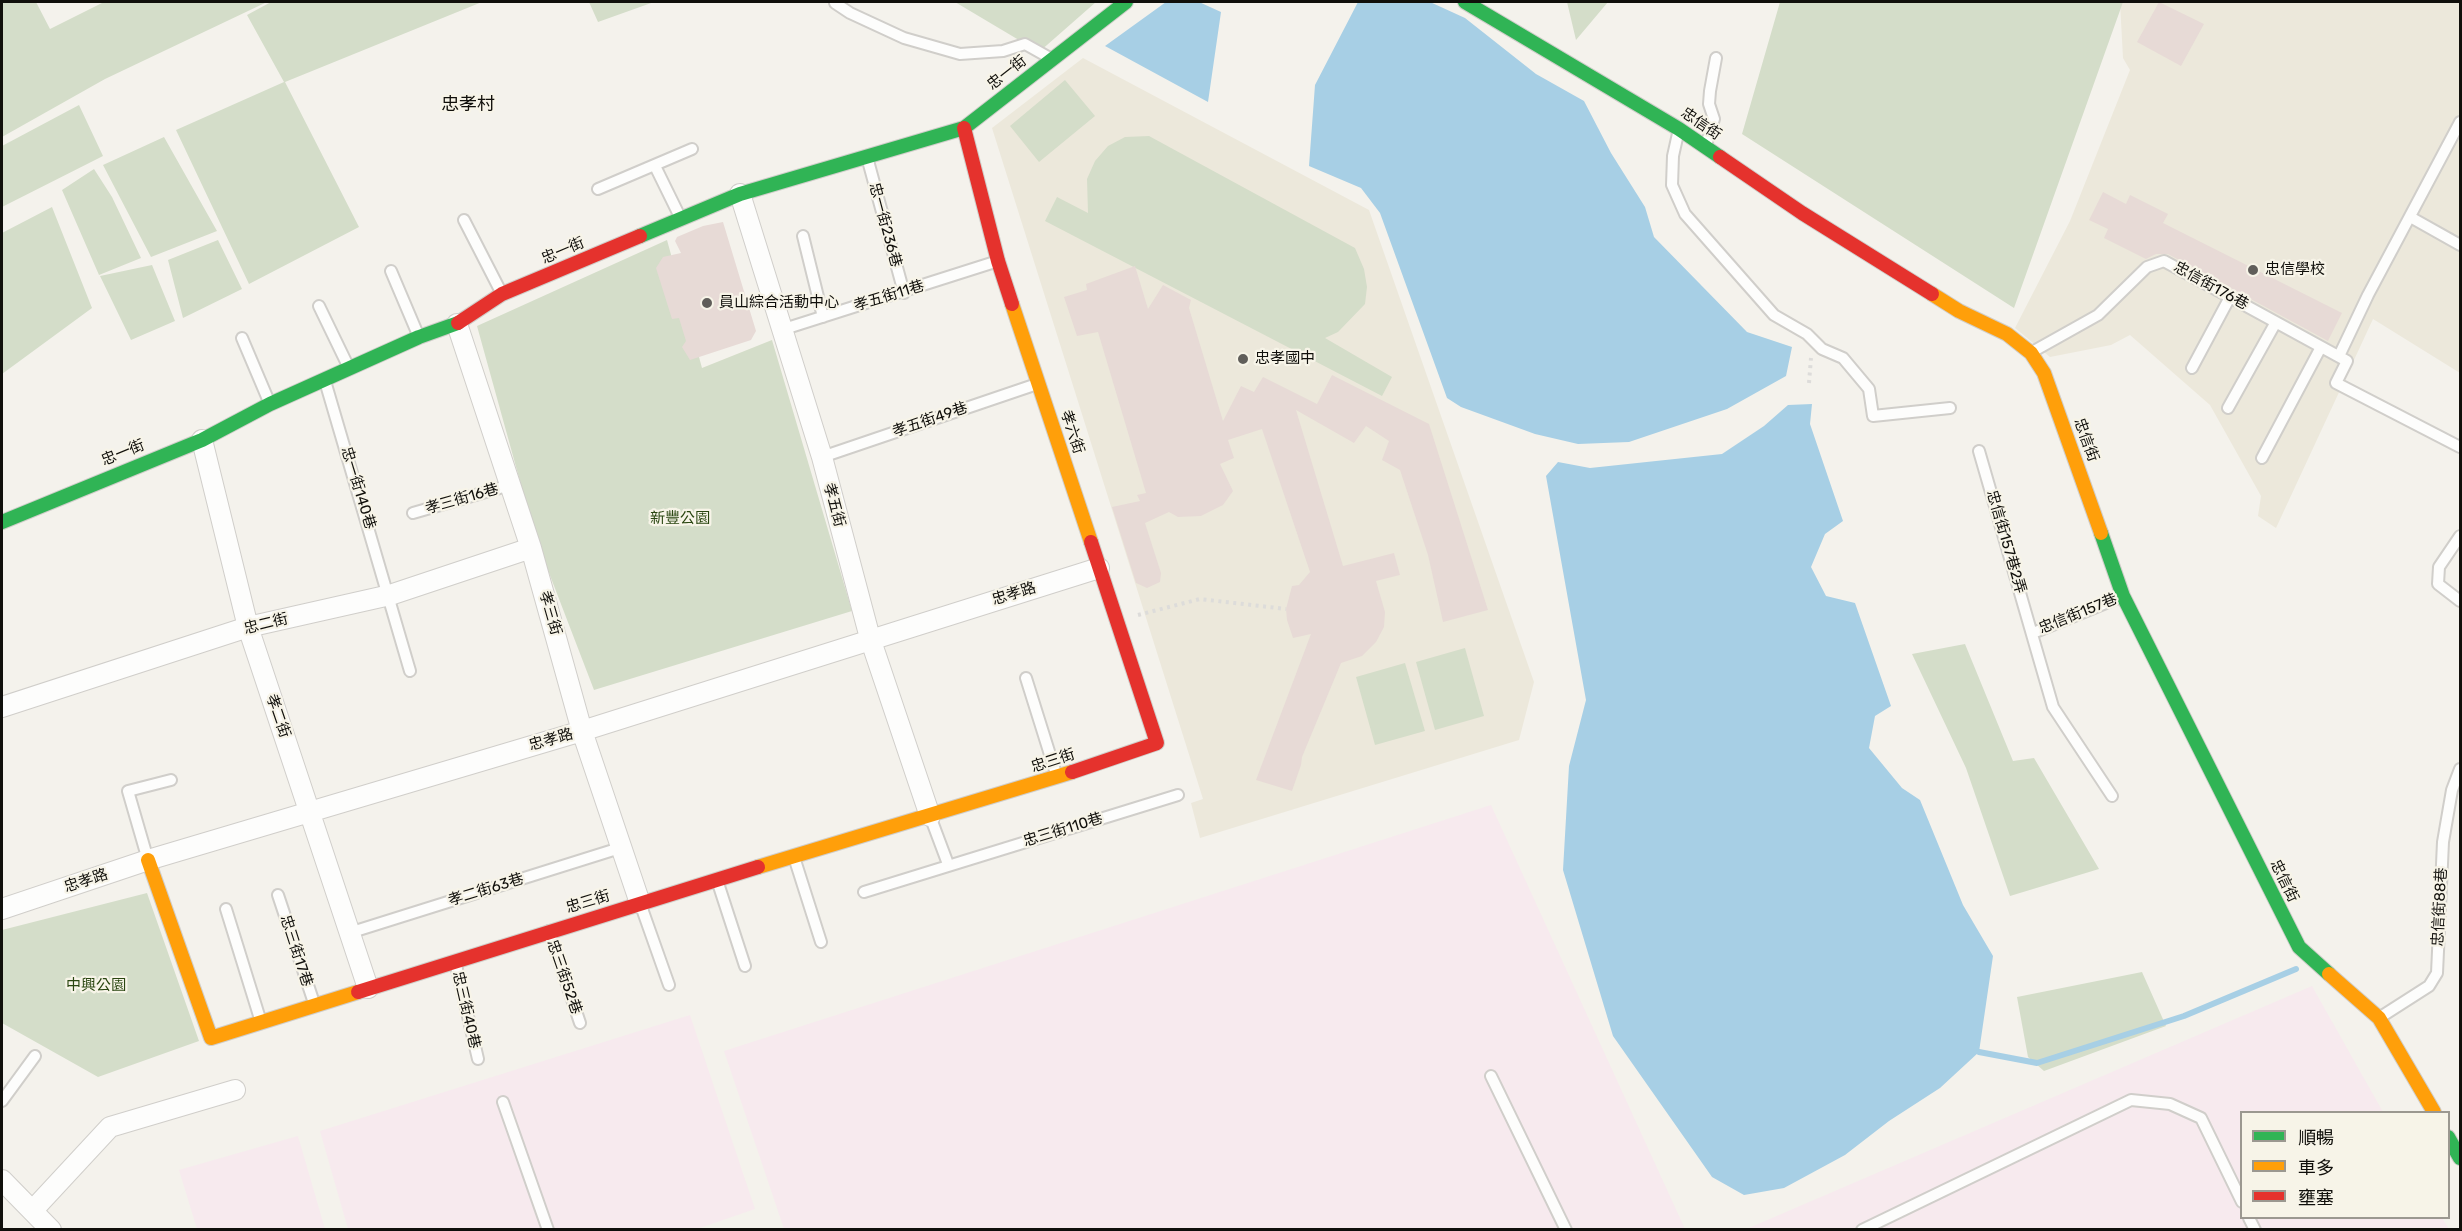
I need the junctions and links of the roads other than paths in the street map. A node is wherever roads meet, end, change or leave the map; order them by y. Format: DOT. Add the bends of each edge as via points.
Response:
graph roads {
  1 [pos="856,2"];
  2 [pos="1126,2"];
  3 [pos="1465,2"];
  4 [pos="835,3"];
  5 [pos="850,13"];
  6 [pos="1716,58"];
  7 [pos="1052,59"];
  8 [pos="2460,122"];
  9 [pos="964,128"];
  10 [pos="1679,129"];
  11 [pos="1705,147"];
  12 [pos="692,149"];
  13 [pos="867,157"];
  14 [pos="655,166"];
  15 [pos="598,189"];
  16 [pos="740,194"];
  17 [pos="2412,218"];
  18 [pos="681,219"];
  19 [pos="464,220"];
  20 [pos="803,237"];
  21 [pos="2460,245"];
  22 [pos="998,261"];
  23 [pos="391,271"];
  24 [pos="904,292"];
  25 [pos="502,294"];
  26 [pos="2230,297"];
  27 [pos="319,306"];
  28 [pos="823,317"];
  29 [pos="2276,322"];
  30 [pos="457,324"];
  31 [pos="781,330"];
  32 [pos="419,337"];
  33 [pos="242,338"];
  34 [pos="2321,347"];
  35 [pos="2031,352"];
  36 [pos="2339,357"];
  37 [pos="349,368"];
  38 [pos="2192,368"];
  39 [pos="325,381"];
  40 [pos="1038,384"];
  41 [pos="270,404"];
  42 [pos="1950,408"];
  43 [pos="2228,408"];
  44 [pos="202,440"];
  45 [pos="2460,447"];
  46 [pos="1979,451"];
  47 [pos="822,457"];
  48 [pos="2262,458"];
  49 [pos="510,486"];
  50 [pos="413,513"];
  51 [pos="2,522"];
  52 [pos="2460,536"];
  53 [pos="531,548"];
  54 [pos="1100,568"];
  55 [pos="390,595"];
  56 [pos="2123,596"];
  57 [pos="2460,601"];
  58 [pos="248,627"];
  59 [pos="2032,633"];
  60 [pos="870,638"];
  61 [pos="410,671"];
  62 [pos="1026,678"];
  63 [pos="2,707"];
  64 [pos="582,731"];
  65 [pos="1157,743"];
  66 [pos="2460,769"];
  67 [pos="1058,777"];
  68 [pos="171,780"];
  69 [pos="1178,795"];
  70 [pos="2112,796"];
  71 [pos="310,810"];
  72 [pos="930,816"];
  73 [pos="623,847"];
  74 [pos="794,856"];
  75 [pos="148,860"];
  76 [pos="948,864"];
  77 [pos="717,880"];
  78 [pos="864,892"];
  79 [pos="278,896"];
  80 [pos="640,903"];
  81 [pos="2,909"];
  82 [pos="226,909"];
  83 [pos="549,931"];
  84 [pos="349,933"];
  85 [pos="821,942"];
  86 [pos="455,961"];
  87 [pos="745,966"];
  88 [pos="669,985"];
  89 [pos="368,988"];
  90 [pos="315,1006"];
  91 [pos="2379,1018"];
  92 [pos="261,1022"];
  93 [pos="580,1023"];
  94 [pos="35,1056"];
  95 [pos="478,1059"];
  96 [pos="1491,1076"];
  97 [pos="235,1089"];
  98 [pos="2,1101"];
  99 [pos="503,1102"];
  100 [pos="2433,1111"];
  101 [pos="2450,1140"];
  102 [pos="2460,1158"];
  103 [pos="2,1180"];
  104 [pos="2240,1200"];
  105 [pos="33,1210"];
  106 [pos="51,1230"];
  107 [pos="548,1230"];
  108 [pos="1566,1230"];
  109 [pos="1862,1230"];
  1 -- 5 [label="lane"];
  2 -- 7 [label="street, 忠一街"];
  3 -- 10 [label="street, 忠信街"];
  4 -- 5 [label="lane"];
  5 -- 7 [label="lane" via="904,38 960,54 1025,45"];
  6 -- 11 [label="lane" via="1709,104 1714,119"];
  7 -- 9 [label="street, 忠一街"];
  8 -- 17 [label="lane"];
  9 -- 13 [label="street, 忠一街"];
  9 -- 22 [label="street, 孝六街"];
  10 -- 11 [label="street, 忠信街"];
  10 -- 42 [label="lane" via="1672,185 1685,214 1774,315 1808,334 1822,349 1843,358 1869,389 1873,416"];
  11 -- 35 [label="street, 忠信街" via="1802,213"];
  12 -- 14 [label="lane"];
  13 -- 16 [label="street, 忠一街"];
  13 -- 24 [label="lane, 忠一街236巷"];
  14 -- 15 [label="lane"];
  14 -- 18 [label="lane"];
  16 -- 18 [label="street, 忠一街"];
  16 -- 31 [label="street, 孝五街"];
  17 -- 21 [label="lane"];
  17 -- 36 [label="lane" via="2368,295"];
  18 -- 25 [label="street, 忠一街"];
  19 -- 25 [label="lane"];
  20 -- 28 [label="lane"];
  22 -- 24 [label="lane, 孝五街11巷"];
  22 -- 40 [label="street, 孝六街"];
  23 -- 32 [label="lane"];
  24 -- 28 [label="lane, 孝五街11巷"];
  25 -- 30 [label="street, 忠一街"];
  26 -- 29 [label="lane, 忠信街176巷"];
  26 -- 35 [label="lane, 忠信街176巷" via="2164,261 2147,267 2098,315"];
  26 -- 38 [label="lane"];
  27 -- 37 [label="lane"];
  28 -- 31 [label="lane, 孝五街11巷"];
  29 -- 34 [label="lane, 忠信街176巷"];
  29 -- 43 [label="lane"];
  30 -- 32 [label="street, 忠一街"];
  30 -- 49 [label="street, 孝三街"];
  31 -- 47 [label="street, 孝五街"];
  32 -- 37 [label="street, 忠一街"];
  33 -- 41 [label="lane"];
  34 -- 36 [label="lane, 忠信街176巷"];
  34 -- 48 [label="lane"];
  35 -- 56 [label="street, 忠信街" via="2044,373"];
  36 -- 45 [label="lane" via="2347,361 2336,383"];
  37 -- 39 [label="street, 忠一街"];
  39 -- 41 [label="street, 忠一街"];
  39 -- 55 [label="lane, 忠一街140巷"];
  40 -- 47 [label="lane, 孝五街49巷"];
  40 -- 54 [label="street, 孝六街"];
  41 -- 44 [label="street, 忠一街"];
  44 -- 51 [label="street, 忠一街"];
  44 -- 58 [label="street, 孝二街"];
  46 -- 59 [label="lane, 忠信街157巷2弄"];
  47 -- 60 [label="street, 孝五街"];
  49 -- 50 [label="lane, 孝三街16巷"];
  49 -- 53 [label="street, 孝三街"];
  52 -- 57 [label="lane" via="2439,567 2438,584"];
  53 -- 55 [label="street, 忠二街"];
  53 -- 64 [label="street, 孝三街"];
  54 -- 60 [label="street, 忠孝路"];
  54 -- 65 [label="street, 孝六街"];
  55 -- 58 [label="street, 忠二街"];
  55 -- 61 [label="lane, 忠一街140巷"];
  56 -- 59 [label="lane, 忠信街157巷"];
  56 -- 91 [label="street, 忠信街" via="2299,947"];
  58 -- 63 [label="street, 忠二街"];
  58 -- 71 [label="street, 孝二街"];
  59 -- 70 [label="lane, 忠信街157巷2弄" via="2053,708"];
  60 -- 64 [label="street, 忠孝路"];
  60 -- 72 [label="street, 孝五街"];
  62 -- 67 [label="lane"];
  64 -- 71 [label="street, 忠孝路"];
  64 -- 73 [label="street, 孝三街"];
  65 -- 67 [label="street, 忠三街"];
  66 -- 91 [label="lane, 忠信街88巷" via="2452,790 2443,842 2437,973 2429,986"];
  67 -- 72 [label="street, 忠三街"];
  68 -- 75 [label="lane" via="128,791"];
  69 -- 76 [label="lane, 忠三街110巷"];
  71 -- 75 [label="street, 忠孝路"];
  71 -- 84 [label="street, 孝二街"];
  72 -- 74 [label="street, 忠三街"];
  72 -- 76 [label="lane"];
  73 -- 80 [label="street, 孝三街"];
  73 -- 84 [label="lane, 孝二街63巷"];
  74 -- 77 [label="street, 忠三街"];
  74 -- 85 [label="lane"];
  75 -- 81 [label="street, 忠孝路"];
  75 -- 92 [label="street, 忠三街" via="210,1038"];
  76 -- 78 [label="lane, 忠三街110巷"];
  77 -- 80 [label="street, 忠三街"];
  77 -- 87 [label="lane"];
  79 -- 90 [label="lane, 忠三街17巷"];
  80 -- 83 [label="street, 忠三街"];
  80 -- 88 [label="lane"];
  82 -- 92 [label="lane"];
  83 -- 86 [label="street, 忠三街"];
  83 -- 93 [label="lane, 忠三街52巷"];
  84 -- 89 [label="street, 孝二街"];
  86 -- 89 [label="street, 忠三街"];
  86 -- 95 [label="lane, 忠三街40巷"];
  89 -- 90 [label="street, 忠三街"];
  90 -- 92 [label="street, 忠三街"];
  91 -- 100 [label="street, 忠信街"];
  94 -- 98 [label="lane"];
  96 -- 108 [label="lane"];
  97 -- 105 [label="street" via="110,1127"];
  99 -- 107 [label="lane"];
  101 -- 102 [label="street"];
  103 -- 105 [label="street"];
  104 -- 109 [label="lane" via="2201,1118 2170,1104 2131,1100"];
  105 -- 106 [label="street"];
}
